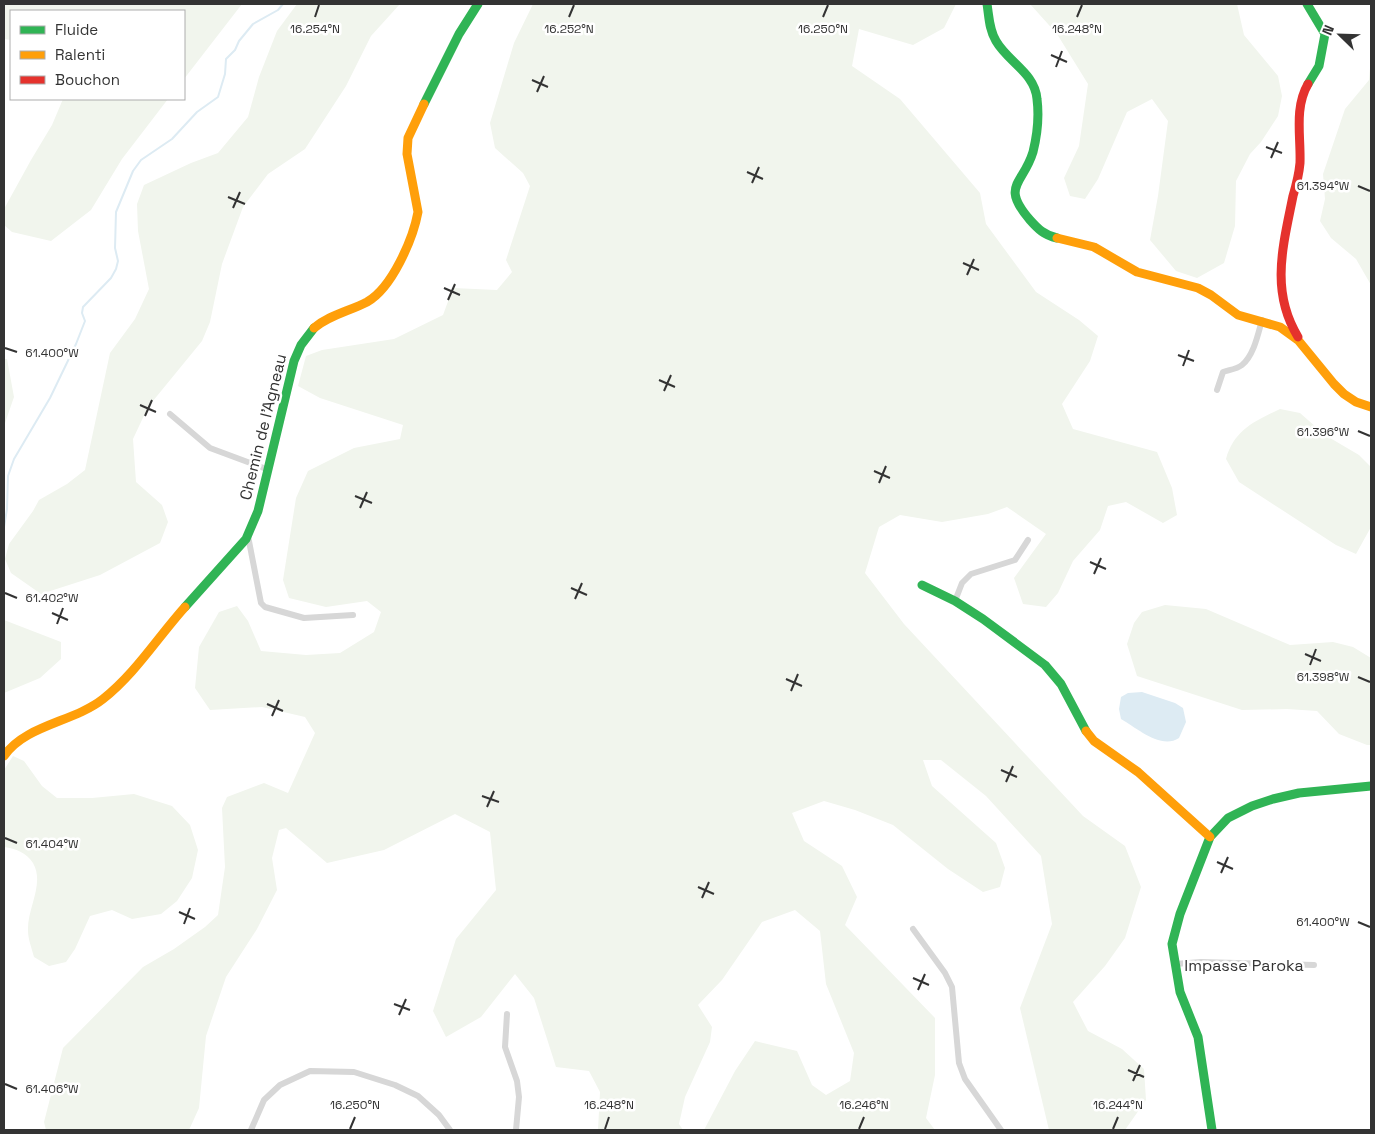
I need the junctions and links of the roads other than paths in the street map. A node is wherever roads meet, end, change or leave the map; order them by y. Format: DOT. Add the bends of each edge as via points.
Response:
graph roads {
  1 [pos="478,4"];
  2 [pos="987,4"];
  3 [pos="1307,4"];
  4 [pos="1262,320"];
  5 [pos="1301,342"];
  6 [pos="1217,390"];
  7 [pos="1371,407"];
  8 [pos="170,414"];
  9 [pos="268,470"];
  10 [pos="248,535"];
  11 [pos="1028,540"];
  12 [pos="922,585"];
  13 [pos="955,601"];
  14 [pos="353,615"];
  15 [pos="4,756"];
  16 [pos="1371,786"];
  17 [pos="1210,837"];
  18 [pos="912,929"];
  19 [pos="1175,964"];
  20 [pos="1314,965"];
  21 [pos="507,1014"];
  22 [pos="251,1130"];
  23 [pos="450,1130"];
  24 [pos="516,1130"];
  25 [pos="1001,1130"];
  26 [pos="1212,1130"];
  1 -- 9 [label="street, Chemin de l’Agneau" via="459,34 408,138 407,154 418,212 413,236 375,297 322,320 303,340 294,361"];
  2 -- 4 [label="street" via="996,42 1034,83 1037,98 1034,146 1014,196 1020,210 1040,232 1099,249 1136,272 1196,288 1236,314"];
  3 -- 5 [label="street" via="1325,34 1319,66 1306,88 1299,115 1300,164 1281,257 1282,296 1292,327"];
  4 -- 5 [label="street" via="1286,330"];
  4 -- 6 [label="street" via="1246,360 1237,368 1223,372"];
  5 -- 7 [label="street" via="1342,394"];
  8 -- 9 [label="street" via="210,448"];
  9 -- 10 [label="street, Chemin de l’Agneau" via="258,512"];
  10 -- 14 [label="street" via="261,603 265,608 304,618"];
  10 -- 15 [label="street, Chemin de l’Agneau" via="115,689 81,713 19,740"];
  11 -- 13 [label="street" via="1015,560 966,578"];
  12 -- 13 [label="street"];
  13 -- 17 [label="street" via="1045,665 1061,684 1094,741 1138,772"];
  16 -- 17 [label="street" via="1299,793 1273,799 1228,818"];
  17 -- 19 [label="street" via="1180,914 1172,944"];
  18 -- 25 [label="street" via="952,987 958,1063 965,1079"];
  19 -- 20 [label="street, Impasse Paroka"];
  19 -- 26 [label="street" via="1180,992 1198,1037"];
  21 -- 24 [label="street" via="505,1047 519,1097"];
  22 -- 23 [label="street" via="264,1100 280,1085 310,1071 354,1072 395,1085 418,1096"];
}
